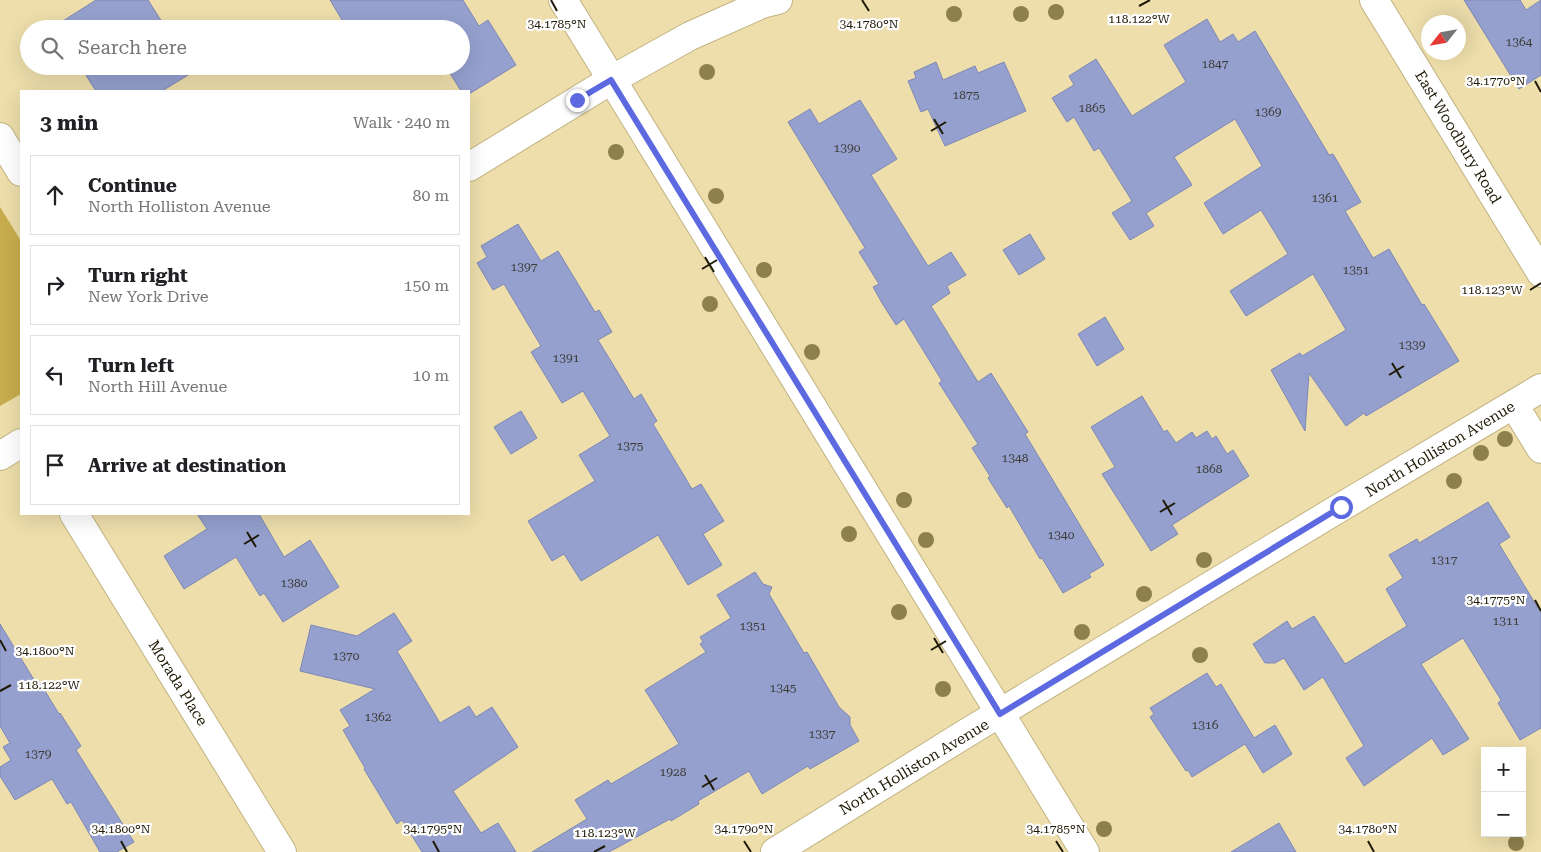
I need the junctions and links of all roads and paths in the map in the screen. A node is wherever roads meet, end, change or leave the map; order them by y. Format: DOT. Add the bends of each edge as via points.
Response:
graph roads {
  1 [pos="563,0"];
  2 [pos="778,0"];
  3 [pos="1374,0"];
  4 [pos="611,80"];
  5 [pos="0,137"];
  6 [pos="470,166"];
  7 [pos="20,170"];
  8 [pos="1541,273"];
  9 [pos="1541,388"];
  10 [pos="1514,405"];
  11 [pos="20,444"];
  12 [pos="1541,449"];
  13 [pos="0,456"];
  14 [pos="75,515"];
  15 [pos="1000,714"];
  16 [pos="282,852"];
  17 [pos="775,852"];
  18 [pos="1085,852"];
  1 -- 4 [label="street"];
  2 -- 4 [label="street" via="690,36"];
  3 -- 8 [label="street, East Woodbury Road"];
  4 -- 6 [label="street"];
  4 -- 15 [label="street"];
  5 -- 7 [label="street"];
  9 -- 10 [label="street, North Holliston Avenue"];
  10 -- 12 [label="street"];
  10 -- 15 [label="street, North Holliston Avenue"];
  11 -- 13 [label="street"];
  14 -- 16 [label="street, Morada Place"];
  15 -- 17 [label="street, North Holliston Avenue"];
  15 -- 18 [label="street"];
}
